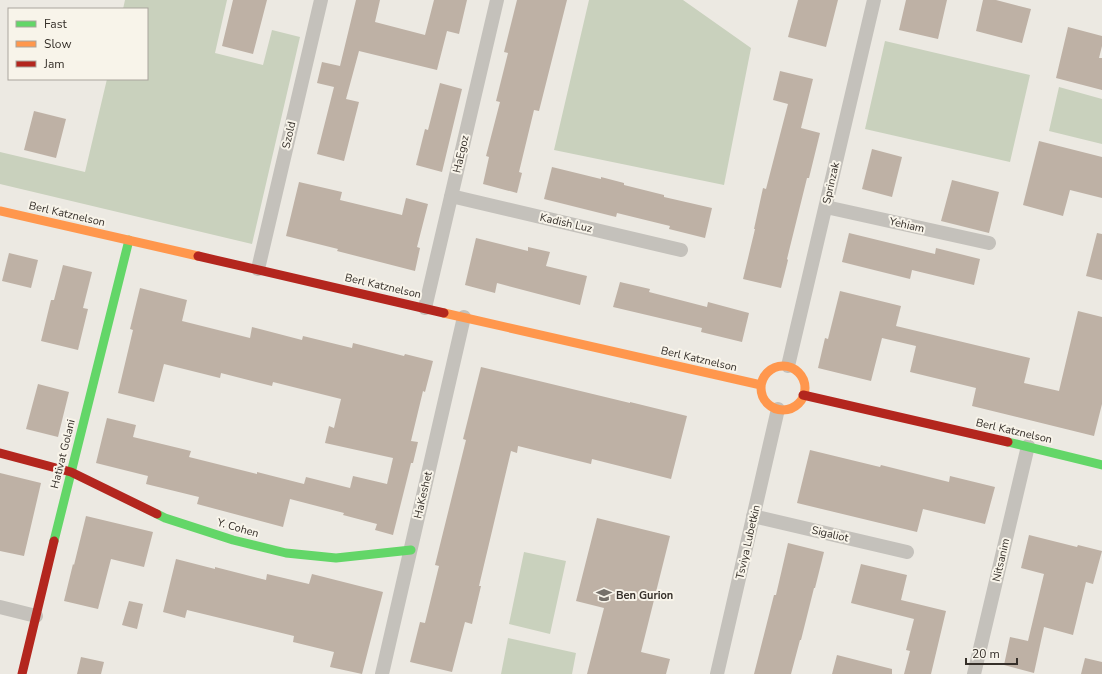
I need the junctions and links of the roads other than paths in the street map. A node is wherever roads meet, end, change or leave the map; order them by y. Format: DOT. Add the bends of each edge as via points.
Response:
graph roads {
  1 [pos="321,0"];
  2 [pos="497,0"];
  3 [pos="874,0"];
  4 [pos="451,196"];
  5 [pos="826,207"];
  6 [pos="0,210"];
  7 [pos="129,240"];
  8 [pos="989,244"];
  9 [pos="681,250"];
  10 [pos="258,270"];
  11 [pos="425,308"];
  12 [pos="464,317"];
  13 [pos="788,366"];
  14 [pos="761,385"];
  15 [pos="804,395"];
  16 [pos="778,409"];
  17 [pos="1028,446"];
  18 [pos="0,453"];
  19 [pos="1102,465"];
  20 [pos="71,472"];
  21 [pos="754,516"];
  22 [pos="411,550"];
  23 [pos="907,552"];
  24 [pos="0,607"];
  25 [pos="36,616"];
  26 [pos="22,674"];
  27 [pos="382,674"];
  28 [pos="717,674"];
  29 [pos="974,674"];
  1 -- 10 [label="street, Szold"];
  2 -- 4 [label="street, HaEgoz"];
  3 -- 5 [label="street, Sprinzak"];
  4 -- 9 [label="street, Kadish Luz"];
  4 -- 11 [label="street, HaEgoz"];
  5 -- 8 [label="street, Yehiam"];
  5 -- 13 [label="street, Sprinzak"];
  6 -- 7 [label="street, Berl Katznelson"];
  7 -- 10 [label="street, Berl Katznelson"];
  7 -- 20 [label="street, Hativat Golani"];
  10 -- 11 [label="street, Berl Katznelson"];
  11 -- 12 [label="street, Berl Katznelson"];
  12 -- 14 [label="street, Berl Katznelson"];
  12 -- 22 [label="street, HaKeshet"];
  13 -- 14 [label="street" via="780,366 767,372"];
  13 -- 15 [label="street" via="794,368 803,380"];
  14 -- 16 [label="street" via="764,400"];
  15 -- 16 [label="street" via="793,407 786,410"];
  15 -- 17 [label="street, Berl Katznelson"];
  16 -- 21 [label="street, Tsviya Lubetkin"];
  17 -- 19 [label="street, Berl Katznelson"];
  17 -- 29 [label="street, Nitsanim"];
  18 -- 20 [label="street, Y. Cohen"];
  20 -- 22 [label="street, Y. Cohen" via="165,518 233,540 286,553 336,558"];
  20 -- 25 [label="street, Hativat Golani"];
  21 -- 23 [label="street, Sigaliot"];
  21 -- 28 [label="street, Tsviya Lubetkin"];
  22 -- 27 [label="street, HaKeshet"];
  24 -- 25 [label="street"];
  25 -- 26 [label="street, Hativat Golani"];
}
